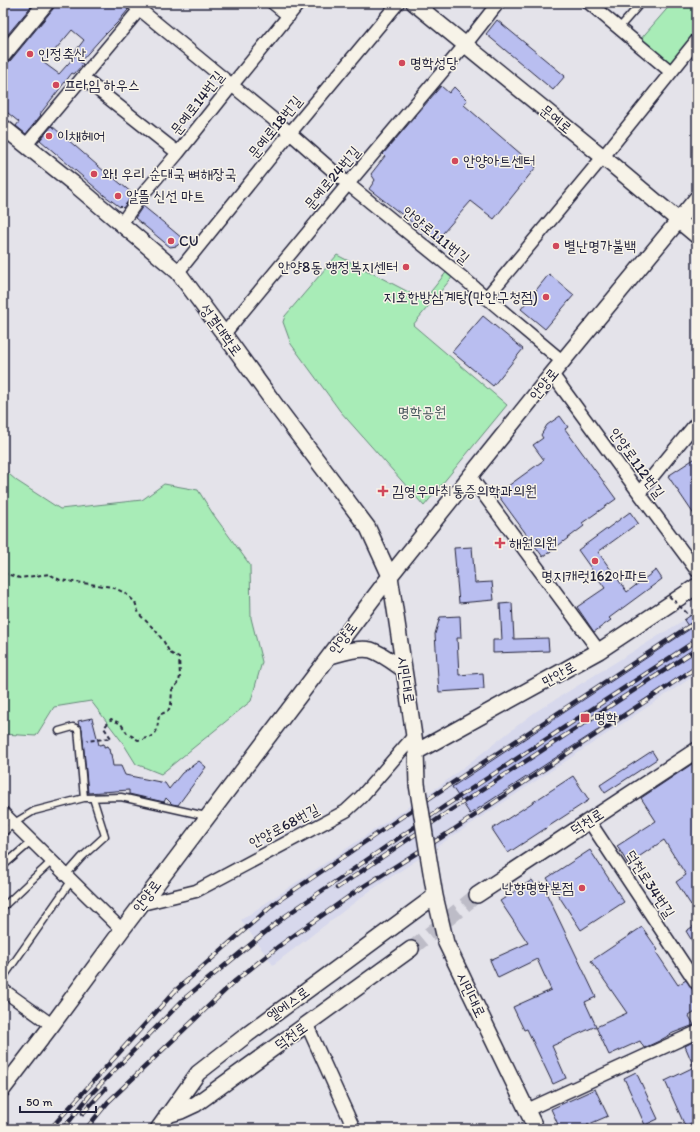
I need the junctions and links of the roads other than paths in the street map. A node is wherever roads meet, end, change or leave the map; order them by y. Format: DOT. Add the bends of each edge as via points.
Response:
graph roads {
  1 [pos="46,3"];
  2 [pos="273,3"];
  3 [pos="299,3"];
  4 [pos="398,3"];
  5 [pos="414,3"];
  6 [pos="498,3"];
  7 [pos="589,3"];
  8 [pos="641,3"];
  9 [pos="139,5"];
  10 [pos="288,16"];
  11 [pos="619,28"];
  12 [pos="697,40"];
  13 [pos="465,45"];
  14 [pos="3,55"];
  15 [pos="671,72"];
  16 [pos="83,78"];
  17 [pos="232,85"];
  18 [pos="3,126"];
  19 [pos="290,133"];
  20 [pos="26,145"];
  21 [pos="178,153"];
  22 [pos="603,157"];
  23 [pos="348,184"];
  24 [pos="697,198"];
  25 [pos="678,221"];
  26 [pos="121,224"];
  27 [pos="697,236"];
  28 [pos="178,272"];
  29 [pos="486,298"];
  30 [pos="224,334"];
  31 [pos="562,361"];
  32 [pos="552,374"];
  33 [pos="697,422"];
  34 [pos="470,476"];
  35 [pos="639,493"];
  36 [pos="697,571"];
  37 [pos="390,576"];
  38 [pos="697,586"];
  39 [pos="599,651"];
  40 [pos="330,656"];
  41 [pos="404,670"];
  42 [pos="59,731"];
  43 [pos="414,736"];
  44 [pos="697,750"];
  45 [pos="416,752"];
  46 [pos="84,798"];
  47 [pos="93,798"];
  48 [pos="3,813"];
  49 [pos="208,817"];
  50 [pos="589,821"];
  51 [pos="14,823"];
  52 [pos="3,833"];
  53 [pos="32,841"];
  54 [pos="52,861"];
  55 [pos="3,866"];
  56 [pos="69,878"];
  57 [pos="477,895"];
  58 [pos="435,896"];
  59 [pos="142,904"];
  60 [pos="3,907"];
  61 [pos="122,930"];
  62 [pos="411,949"];
  63 [pos="3,978"];
  64 [pos="697,984"];
  65 [pos="3,990"];
  66 [pos="52,1025"];
  67 [pos="306,1025"];
  68 [pos="697,1032"];
  69 [pos="3,1089"];
  70 [pos="527,1110"];
  71 [pos="167,1115"];
  72 [pos="158,1129"];
  73 [pos="354,1129"];
  74 [pos="536,1129"];
  1 -- 14 [label="street"];
  2 -- 10 [label="street"];
  3 -- 10 [label="street, 문예로14번길"];
  4 -- 19 [label="street, 문예로18번길"];
  5 -- 13 [label="street, 문예로"];
  6 -- 13 [label="street, 문예로24번길"];
  7 -- 11 [label="street"];
  8 -- 11 [label="lane"];
  9 -- 16 [label="street"];
  9 -- 17 [label="street, 안양로111번길"];
  10 -- 17 [label="street, 문예로14번길"];
  11 -- 15 [label="street"];
  12 -- 15 [label="street"];
  13 -- 22 [label="street, 문예로"];
  13 -- 23 [label="street, 문예로24번길"];
  15 -- 22 [label="street"];
  16 -- 20 [label="street"];
  16 -- 21 [label="street"];
  17 -- 19 [label="street, 안양로111번길"];
  17 -- 21 [label="street, 문예로14번길"];
  18 -- 20 [label="street, 성결대학로"];
  19 -- 23 [label="street, 안양로111번길"];
  19 -- 28 [label="street, 문예로18번길"];
  20 -- 26 [label="street, 성결대학로"];
  21 -- 26 [label="street, 문예로14번길"];
  22 -- 25 [label="street, 문예로"];
  22 -- 29 [label="street"];
  23 -- 29 [label="street, 안양로111번길"];
  23 -- 30 [label="street, 문예로24번길"];
  24 -- 25 [label="street, 안양로"];
  25 -- 27 [label="street, 문예로"];
  25 -- 31 [label="street, 안양로"];
  26 -- 28 [label="street, 성결대학로"];
  28 -- 30 [label="street, 성결대학로"];
  29 -- 31 [label="street, 안양로111번길"];
  30 -- 37 [label="street, 성결대학로" via="368,528"];
  31 -- 32 [label="street, 안양로"];
  32 -- 34 [label="street, 안양로"];
  32 -- 35 [label="street, 안양로112번길"];
  33 -- 35 [label="street"];
  34 -- 37 [label="street, 안양로"];
  34 -- 39 [label="street"];
  35 -- 36 [label="street, 안양로112번길"];
  37 -- 40 [label="street, 안양로"];
  37 -- 41 [label="street, 시민대로"];
  38 -- 39 [label="street, 만안로"];
  39 -- 45 [label="street, 만안로"];
  40 -- 41 [label="street" via="371,650"];
  40 -- 49 [label="street, 안양로"];
  41 -- 43 [label="street, 시민대로"];
  42 -- 46 [label="lane" via="73,727 78,729"];
  43 -- 45 [label="street, 시민대로"];
  43 -- 59 [label="street, 안양로68번길" via="346,811 196,891"];
  44 -- 50 [label="street, 덕천로"];
  45 -- 58 [label="street, 시민대로, bridge" via="417,784"];
  46 -- 47 [label="lane"];
  46 -- 51 [label="lane" via="34,811"];
  47 -- 49 [label="lane" via="121,796"];
  47 -- 56 [label="lane" via="105,836 82,857"];
  48 -- 51 [label="street"];
  49 -- 59 [label="street, 안양로"];
  50 -- 57 [label="street, 덕천로"];
  50 -- 64 [label="street, 덕천로34번길"];
  51 -- 52 [label="lane"];
  51 -- 53 [label="street"];
  53 -- 54 [label="street"];
  53 -- 55 [label="lane"];
  54 -- 56 [label="street"];
  54 -- 60 [label="lane"];
  56 -- 61 [label="street"];
  56 -- 63 [label="lane"];
  58 -- 70 [label="street, 시민대로" via="446,943"];
  58 -- 71 [label="street, 엘에스로" via="198,1073"];
  59 -- 61 [label="street, 안양로"];
  61 -- 66 [label="street, 안양로"];
  62 -- 67 [label="street, 덕천로"];
  65 -- 66 [label="street"];
  66 -- 69 [label="street, 안양로"];
  67 -- 71 [label="street, 덕천로" via="196,1104"];
  67 -- 73 [label="street"];
  68 -- 70 [label="street"];
  70 -- 74 [label="street, 시민대로"];
  71 -- 72 [label="street, 엘에스로"];
}
